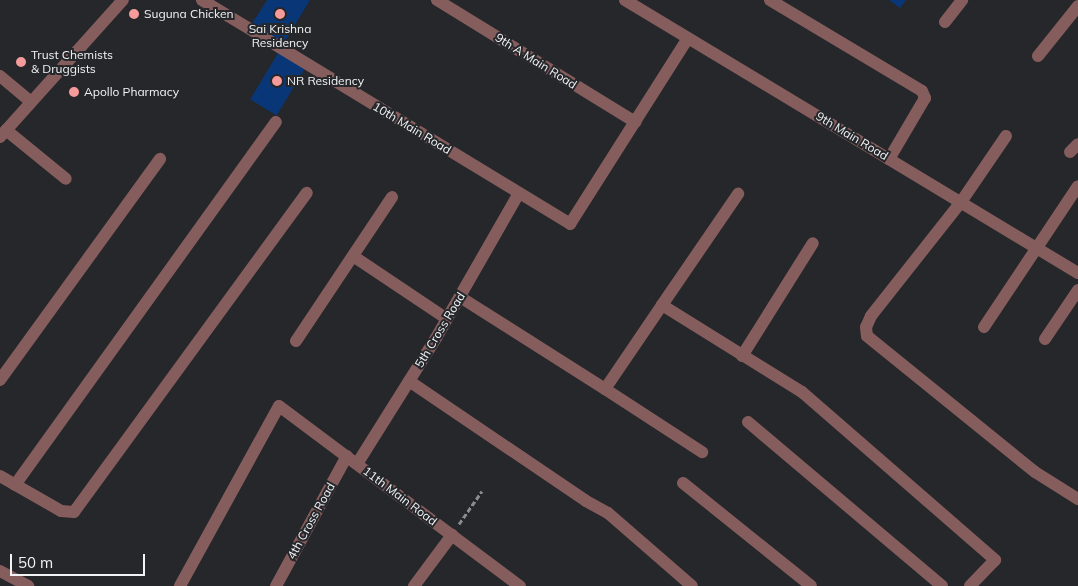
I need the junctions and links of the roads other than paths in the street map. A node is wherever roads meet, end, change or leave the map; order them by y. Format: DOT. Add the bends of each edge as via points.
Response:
graph roads {
  1 [pos="123,0"];
  2 [pos="202,0"];
  3 [pos="437,0"];
  4 [pos="625,0"];
  5 [pos="770,0"];
  6 [pos="962,0"];
  7 [pos="1078,6"];
  8 [pos="945,22"];
  9 [pos="688,38"];
  10 [pos="1038,56"];
  11 [pos="0,76"];
  12 [pos="31,102"];
  13 [pos="276,122"];
  14 [pos="635,122"];
  15 [pos="3,134"];
  16 [pos="1006,136"];
  17 [pos="160,159"];
  18 [pos="889,159"];
  19 [pos="66,179"];
  20 [pos="1078,186"];
  21 [pos="519,193"];
  22 [pos="307,194"];
  23 [pos="738,194"];
  24 [pos="392,197"];
  25 [pos="961,202"];
  26 [pos="813,243"];
  27 [pos="1037,248"];
  28 [pos="353,256"];
  29 [pos="1078,273"];
  30 [pos="1078,290"];
  31 [pos="460,297"];
  32 [pos="662,305"];
  33 [pos="447,319"];
  34 [pos="984,327"];
  35 [pos="1045,339"];
  36 [pos="296,341"];
  37 [pos="742,356"];
  38 [pos="0,380"];
  39 [pos="409,381"];
  40 [pos="605,389"];
  41 [pos="748,422"];
  42 [pos="702,452"];
  43 [pos="352,460"];
  44 [pos="0,476"];
  45 [pos="683,483"];
  46 [pos="15,485"];
  47 [pos="1078,499"];
  48 [pos="452,535"];
  49 [pos="0,571"];
  50 [pos="975,584"];
  51 [pos="28,586"];
  52 [pos="180,586"];
  53 [pos="276,586"];
  54 [pos="414,586"];
  55 [pos="520,586"];
  56 [pos="692,586"];
  57 [pos="810,586"];
  58 [pos="942,586"];
  1 -- 12 [label="street"];
  2 -- 21 [label="street, 10th Main Road"];
  3 -- 14 [label="street, 9th A Main Road"];
  4 -- 9 [label="street, 9th Main Road"];
  5 -- 18 [label="street" via="922,91 925,98"];
  6 -- 8 [label="street"];
  7 -- 10 [label="street"];
  9 -- 14 [label="street"];
  9 -- 18 [label="street, 9th Main Road"];
  11 -- 12 [label="street"];
  12 -- 15 [label="street"];
  13 -- 46 [label="street"];
  14 -- 21 [label="street, 10th Main Road" via="570,224"];
  15 -- 19 [label="street"];
  16 -- 25 [label="street"];
  17 -- 38 [label="street"];
  18 -- 25 [label="street, 9th Main Road"];
  20 -- 27 [label="street"];
  21 -- 31 [label="street, 5th Cross Road"];
  22 -- 46 [label="street" via="74,512 61,511"];
  23 -- 32 [label="street"];
  24 -- 28 [label="street"];
  25 -- 27 [label="street, 9th Main Road"];
  25 -- 47 [label="street" via="871,316 866,327 867,336 1035,472"];
  26 -- 37 [label="street"];
  27 -- 29 [label="street, 9th Main Road"];
  27 -- 34 [label="street"];
  28 -- 33 [label="street"];
  28 -- 36 [label="street"];
  30 -- 35 [label="street"];
  31 -- 33 [label="street, 5th Cross Road"];
  31 -- 40 [label="street"];
  32 -- 37 [label="street"];
  32 -- 40 [label="street"];
  33 -- 39 [label="street, 5th Cross Road"];
  37 -- 50 [label="street" via="802,392 995,560"];
  39 -- 43 [label="street, 5th Cross Road"];
  39 -- 56 [label="street" via="608,513"];
  40 -- 42 [label="street"];
  41 -- 58 [label="street"];
  43 -- 48 [label="street, 11th Main Road"];
  43 -- 52 [label="street, 11th Main Road" via="279,406"];
  43 -- 53 [label="street, 4th Cross Road"];
  44 -- 46 [label="street"];
  45 -- 57 [label="street"];
  48 -- 54 [label="street"];
  48 -- 55 [label="street, 11th Main Road"];
  49 -- 51 [label="street"];
}
